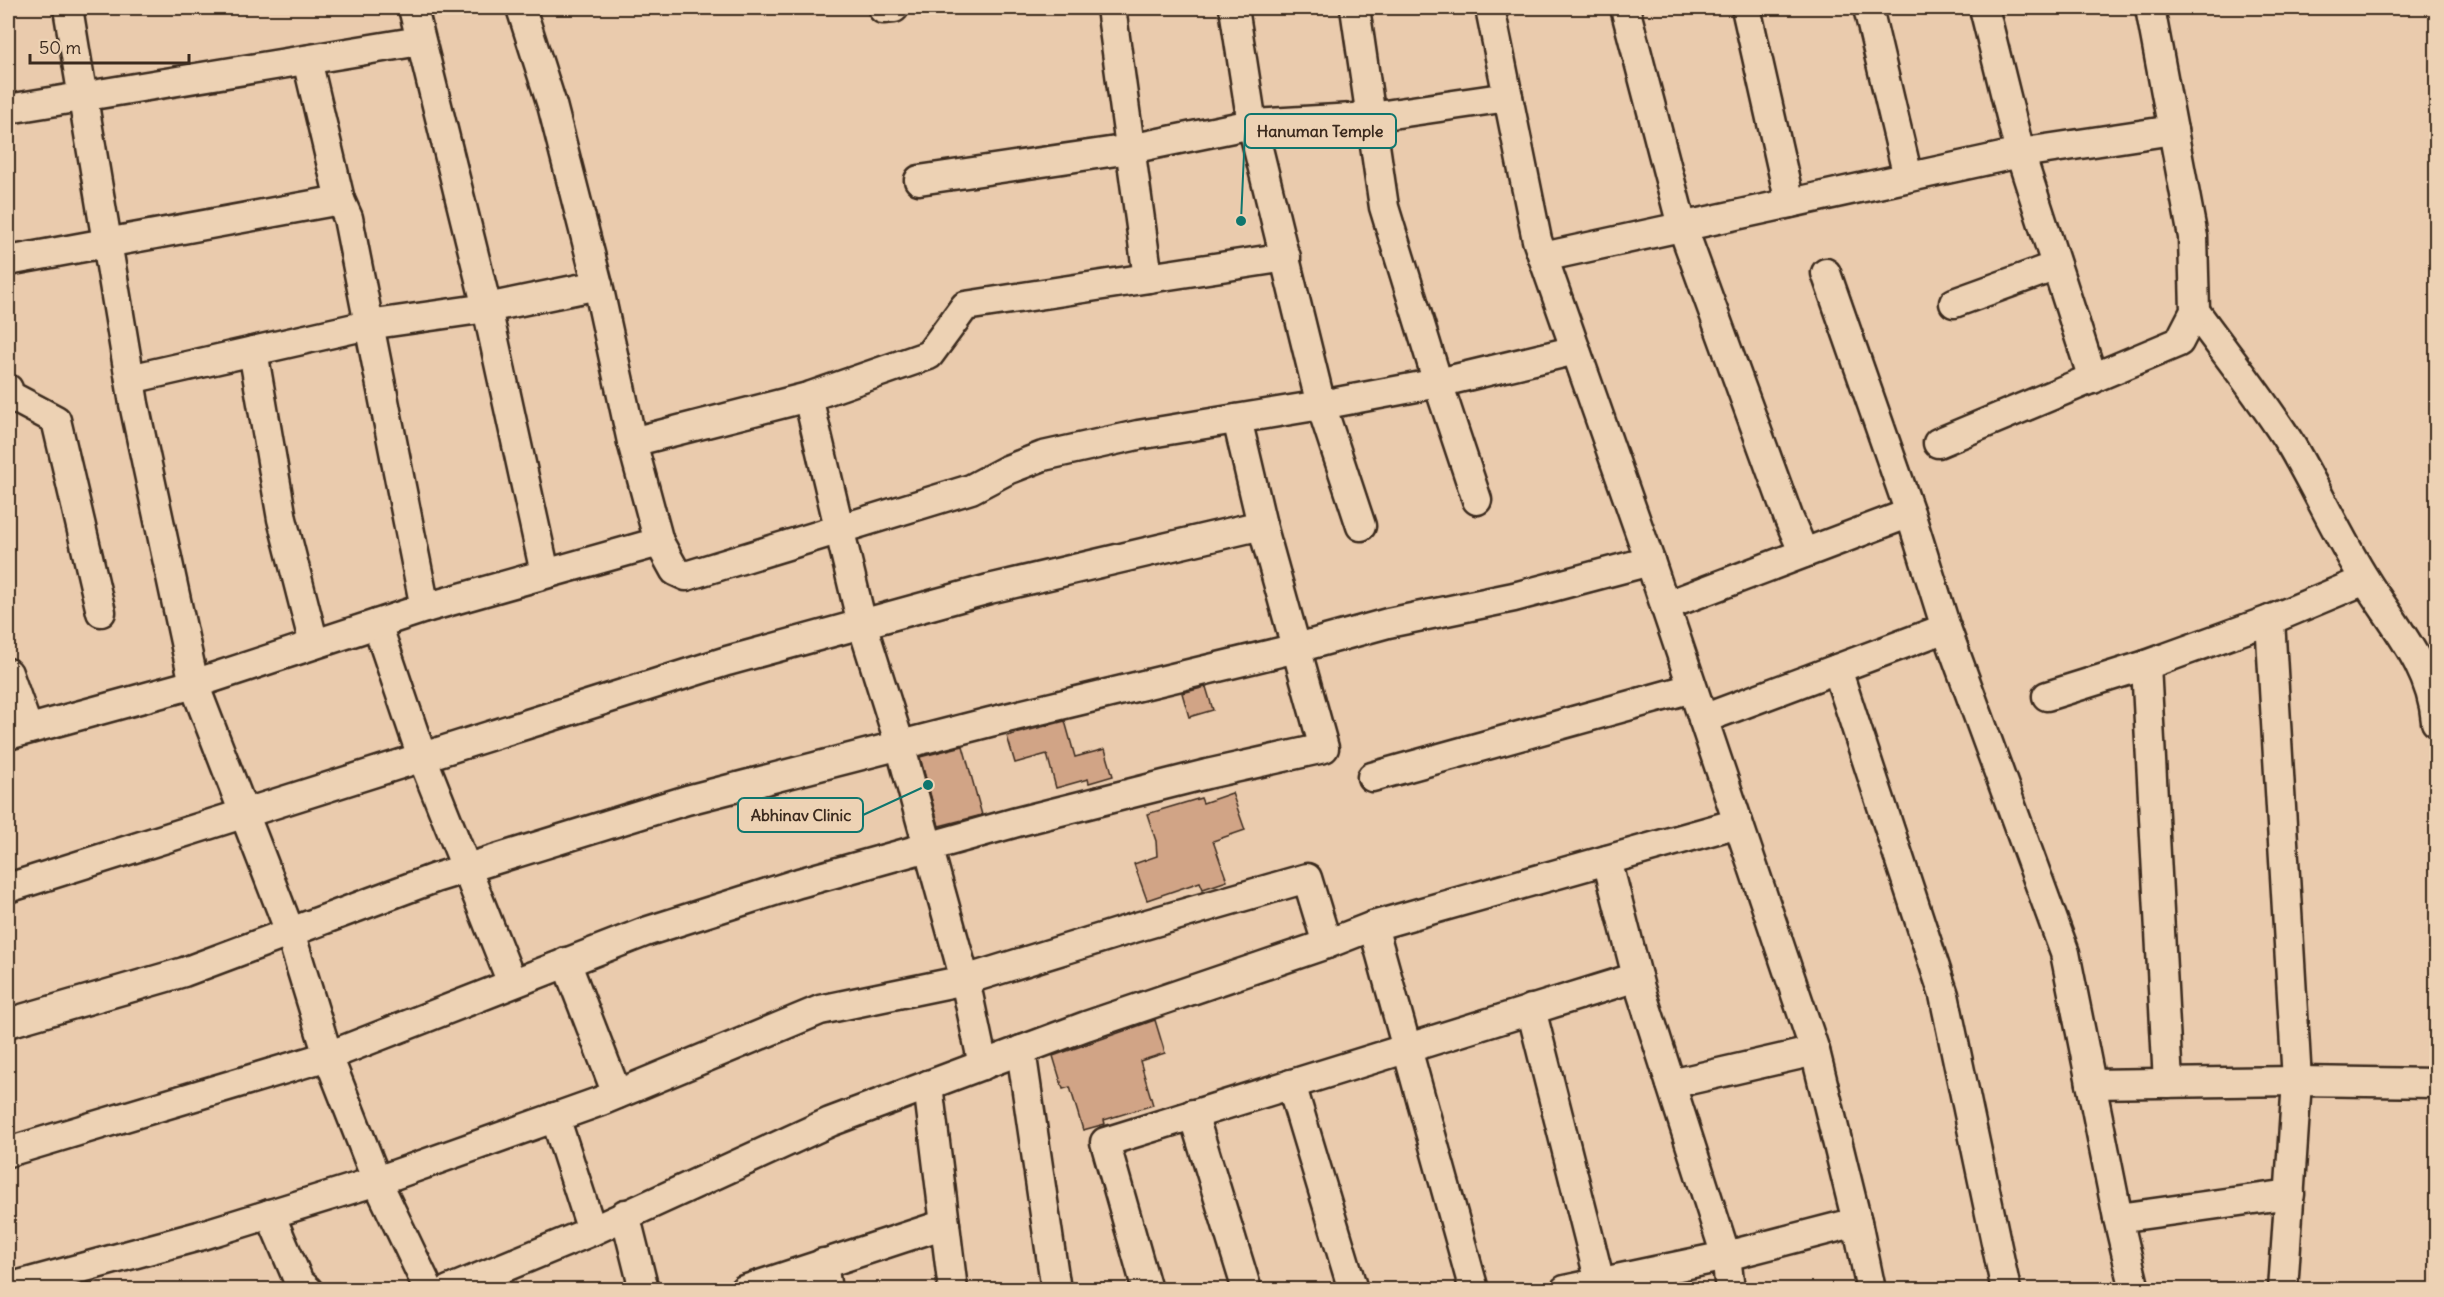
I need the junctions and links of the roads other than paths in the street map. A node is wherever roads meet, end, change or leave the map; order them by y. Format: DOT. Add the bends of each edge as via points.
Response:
graph roads {
  1 [pos="68,8"];
  2 [pos="413,8"];
  3 [pos="521,8"];
  4 [pos="1111,8"];
  5 [pos="1234,8"];
  6 [pos="1355,8"];
  7 [pos="1490,8"];
  8 [pos="1625,8"];
  9 [pos="1746,8"];
  10 [pos="1868,8"];
  11 [pos="1984,8"];
  12 [pos="2150,8"];
  13 [pos="420,41"];
  14 [pos="307,60"];
  15 [pos="83,97"];
  16 [pos="1508,97"];
  17 [pos="8,109"];
  18 [pos="1371,117"];
  19 [pos="1252,124"];
  20 [pos="2173,130"];
  21 [pos="1130,149"];
  22 [pos="2020,153"];
  23 [pos="1908,177"];
  24 [pos="919,180"];
  25 [pos="340,200"];
  26 [pos="1790,203"];
  27 [pos="1682,226"];
  28 [pos="107,242"];
  29 [pos="1286,257"];
  30 [pos="1543,257"];
  31 [pos="8,261"];
  32 [pos="2056,266"];
  33 [pos="1826,273"];
  34 [pos="1148,278"];
  35 [pos="598,285"];
  36 [pos="1954,303"];
  37 [pos="486,308"];
  38 [pos="2195,311"];
  39 [pos="368,325"];
  40 [pos="1576,350"];
  41 [pos="253,351"];
  42 [pos="130,379"];
  43 [pos="2093,379"];
  44 [pos="1438,383"];
  45 [pos="8,389"];
  46 [pos="808,398"];
  47 [pos="1321,405"];
  48 [pos="1237,419"];
  49 [pos="632,442"];
  50 [pos="1938,443"];
  51 [pos="1477,500"];
  52 [pos="1910,513"];
  53 [pos="1262,525"];
  54 [pos="1361,526"];
  55 [pos="839,528"];
  56 [pos="659,542"];
  57 [pos="1804,553"];
  58 [pos="1650,561"];
  59 [pos="545,573"];
  60 [pos="2365,580"];
  61 [pos="1665,606"];
  62 [pos="425,608"];
  63 [pos="101,612"];
  64 [pos="2270,620"];
  65 [pos="377,624"];
  66 [pos="862,624"];
  67 [pos="1946,628"];
  68 [pos="314,644"];
  69 [pos="1297,648"];
  70 [pos="2146,665"];
  71 [pos="1837,669"];
  72 [pos="8,673"];
  73 [pos="194,684"];
  74 [pos="1692,688"];
  75 [pos="2047,696"];
  76 [pos="1703,719"];
  77 [pos="2436,722"];
  78 [pos="18,732"];
  79 [pos="900,745"];
  80 [pos="422,757"];
  81 [pos="1372,777"];
  82 [pos="243,814"];
  83 [pos="1738,823"];
  84 [pos="928,848"];
  85 [pos="1607,860"];
  86 [pos="465,868"];
  87 [pos="8,888"];
  88 [pos="1372,926"];
  89 [pos="290,932"];
  90 [pos="1327,944"];
  91 [pos="566,962"];
  92 [pos="1637,977"];
  93 [pos="965,980"];
  94 [pos="512,983"];
  95 [pos="1531,1009"];
  96 [pos="8,1023"];
  97 [pos="1407,1047"];
  98 [pos="1021,1050"];
  99 [pos="1815,1051"];
  100 [pos="328,1056"];
  101 [pos="983,1065"];
  102 [pos="2297,1081"];
  103 [pos="2168,1083"];
  104 [pos="2436,1083"];
  105 [pos="1291,1084"];
  106 [pos="1671,1084"];
  107 [pos="2091,1084"];
  108 [pos="928,1085"];
  109 [pos="617,1094"];
  110 [pos="1193,1114"];
  111 [pos="555,1117"];
  112 [pos="8,1152"];
  113 [pos="377,1181"];
  114 [pos="2290,1194"];
  115 [pos="270,1214"];
  116 [pos="626,1214"];
  117 [pos="2118,1218"];
  118 [pos="1857,1222"];
  119 [pos="945,1224"];
  120 [pos="592,1231"];
  121 [pos="1726,1256"];
  122 [pos="825,1276"];
  123 [pos="1601,1286"];
  124 [pos="8,1288"];
  125 [pos="308,1290"];
  126 [pos="429,1290"];
  127 [pos="448,1290"];
  128 [pos="644,1290"];
  129 [pos="744,1290"];
  130 [pos="953,1290"];
  131 [pos="1056,1290"];
  132 [pos="1147,1290"];
  133 [pos="1247,1290"];
  134 [pos="1353,1290"];
  135 [pos="1474,1290"];
  136 [pos="1565,1290"];
  137 [pos="1730,1290"];
  138 [pos="1870,1290"];
  139 [pos="2006,1290"];
  140 [pos="2135,1290"];
  141 [pos="2283,1290"];
  1 -- 15 [label="street"];
  2 -- 13 [label="street"];
  3 -- 35 [label="street" via="552,105"];
  4 -- 21 [label="street"];
  5 -- 19 [label="street"];
  6 -- 18 [label="street"];
  7 -- 16 [label="street"];
  8 -- 27 [label="street"];
  9 -- 26 [label="street"];
  10 -- 23 [label="street"];
  11 -- 22 [label="street"];
  12 -- 20 [label="street"];
  13 -- 14 [label="street"];
  13 -- 37 [label="street"];
  14 -- 15 [label="street"];
  14 -- 25 [label="street"];
  15 -- 17 [label="street"];
  15 -- 28 [label="street"];
  16 -- 18 [label="street"];
  16 -- 30 [label="street"];
  18 -- 19 [label="street"];
  18 -- 44 [label="street" via="1384,207"];
  19 -- 21 [label="street"];
  19 -- 29 [label="street"];
  20 -- 22 [label="street"];
  20 -- 38 [label="street" via="2193,237"];
  21 -- 24 [label="street"];
  21 -- 34 [label="street"];
  22 -- 23 [label="street"];
  22 -- 32 [label="street"];
  23 -- 26 [label="street"];
  25 -- 28 [label="street"];
  25 -- 39 [label="street" via="348,218"];
  26 -- 27 [label="street"];
  27 -- 30 [label="street"];
  27 -- 57 [label="street"];
  28 -- 31 [label="street"];
  28 -- 42 [label="street"];
  29 -- 34 [label="street"];
  29 -- 47 [label="street"];
  30 -- 40 [label="street"];
  32 -- 36 [label="street"];
  32 -- 43 [label="street"];
  33 -- 52 [label="street"];
  34 -- 46 [label="street" via="965,306 929,355"];
  35 -- 37 [label="street"];
  35 -- 49 [label="street"];
  37 -- 39 [label="street"];
  37 -- 59 [label="street"];
  38 -- 43 [label="street" via="2179,342"];
  38 -- 60 [label="street" via="2290,443"];
  39 -- 41 [label="street"];
  39 -- 62 [label="street"];
  40 -- 44 [label="street"];
  40 -- 58 [label="street"];
  41 -- 42 [label="street"];
  41 -- 68 [label="street" via="282,519"];
  42 -- 73 [label="street"];
  43 -- 50 [label="street"];
  44 -- 47 [label="street"];
  44 -- 51 [label="street"];
  45 -- 63 [label="street" via="9,395 56,420"];
  46 -- 49 [label="street"];
  46 -- 55 [label="street"];
  47 -- 48 [label="street"];
  47 -- 54 [label="street"];
  48 -- 53 [label="street"];
  48 -- 55 [label="street" via="1043,456 970,489"];
  49 -- 56 [label="street"];
  52 -- 57 [label="street"];
  52 -- 67 [label="street"];
  53 -- 66 [label="street" via="989,589"];
  53 -- 69 [label="street"];
  55 -- 56 [label="street" via="686,576 675,571"];
  55 -- 66 [label="street"];
  56 -- 59 [label="street"];
  57 -- 61 [label="street"];
  58 -- 61 [label="street"];
  58 -- 69 [label="street"];
  59 -- 62 [label="street"];
  60 -- 64 [label="street"];
  60 -- 77 [label="street" via="2425,675"];
  61 -- 74 [label="street"];
  62 -- 65 [label="street"];
  64 -- 70 [label="street"];
  64 -- 102 [label="street"];
  65 -- 68 [label="street"];
  65 -- 80 [label="street"];
  66 -- 79 [label="street"];
  66 -- 80 [label="street" via="727,661"];
  67 -- 71 [label="street"];
  67 -- 107 [label="street" via="2065,953"];
  68 -- 73 [label="street"];
  69 -- 79 [label="street"];
  69 -- 84 [label="street" via="1324,748 1062,811"];
  70 -- 75 [label="street"];
  70 -- 103 [label="street"];
  71 -- 76 [label="street"];
  71 -- 139 [label="street" via="1944,995"];
  72 -- 78 [label="street"];
  73 -- 78 [label="street"];
  73 -- 82 [label="street"];
  74 -- 76 [label="street"];
  74 -- 81 [label="street"];
  76 -- 83 [label="street"];
  79 -- 84 [label="street"];
  79 -- 86 [label="street" via="687,800"];
  80 -- 82 [label="street"];
  80 -- 86 [label="street"];
  82 -- 87 [label="street"];
  82 -- 89 [label="street"];
  83 -- 85 [label="street"];
  83 -- 99 [label="street"];
  84 -- 91 [label="street" via="800,883 645,932"];
  84 -- 93 [label="street"];
  85 -- 88 [label="street"];
  85 -- 92 [label="street"];
  86 -- 89 [label="street"];
  86 -- 94 [label="street"];
  88 -- 90 [label="street"];
  88 -- 97 [label="street"];
  89 -- 96 [label="street" via="184,972"];
  89 -- 100 [label="street"];
  90 -- 93 [label="street" via="1307,878"];
  90 -- 98 [label="street"];
  91 -- 94 [label="street"];
  91 -- 109 [label="street"];
  92 -- 95 [label="street"];
  92 -- 106 [label="street"];
  93 -- 101 [label="street"];
  93 -- 109 [label="street" via="820,1011"];
  94 -- 100 [label="street"];
  95 -- 97 [label="street"];
  95 -- 123 [label="street"];
  97 -- 105 [label="street"];
  97 -- 135 [label="street"];
  98 -- 101 [label="street"];
  98 -- 131 [label="street"];
  99 -- 106 [label="street"];
  99 -- 118 [label="street"];
  100 -- 112 [label="street"];
  100 -- 113 [label="street"];
  101 -- 108 [label="street"];
  102 -- 103 [label="street"];
  102 -- 104 [label="street"];
  102 -- 114 [label="street"];
  103 -- 107 [label="street"];
  105 -- 110 [label="street"];
  105 -- 134 [label="street"];
  106 -- 121 [label="street"];
  107 -- 117 [label="street"];
  108 -- 116 [label="street" via="830,1122"];
  108 -- 119 [label="street"];
  109 -- 111 [label="street"];
  110 -- 132 [label="street" via="1105,1142"];
  110 -- 133 [label="street"];
  111 -- 113 [label="street"];
  111 -- 120 [label="street"];
  113 -- 115 [label="street"];
  113 -- 126 [label="street"];
  114 -- 117 [label="street"];
  114 -- 141 [label="street"];
  115 -- 124 [label="street"];
  115 -- 125 [label="street" via="299,1282"];
  116 -- 120 [label="street"];
  116 -- 128 [label="street"];
  117 -- 140 [label="street"];
  118 -- 121 [label="street"];
  118 -- 138 [label="street"];
  119 -- 122 [label="street"];
  119 -- 130 [label="street"];
  120 -- 127 [label="street"];
  121 -- 123 [label="street"];
  121 -- 137 [label="street"];
  122 -- 129 [label="street"];
  123 -- 136 [label="street"];
}
